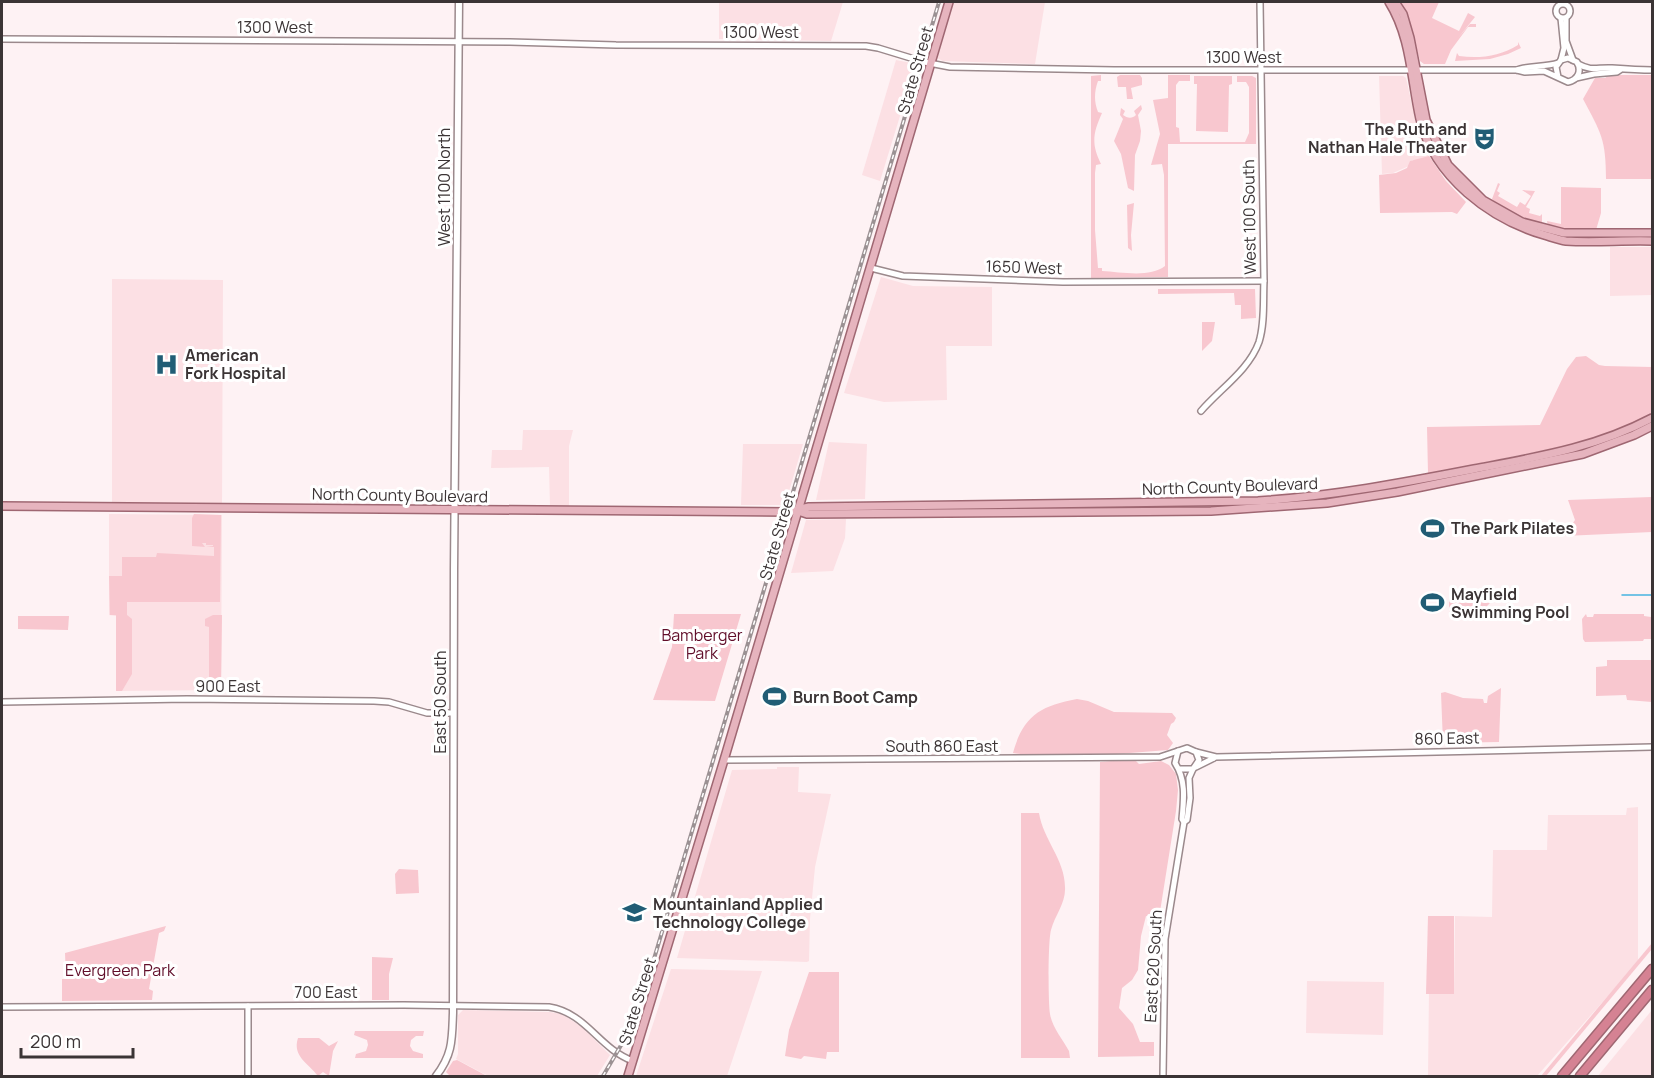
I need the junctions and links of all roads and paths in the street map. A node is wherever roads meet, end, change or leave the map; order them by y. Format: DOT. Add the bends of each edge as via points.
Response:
graph roads {
  1 [pos="459,2"];
  2 [pos="949,2"];
  3 [pos="1260,2"];
  4 [pos="1389,2"];
  5 [pos="1395,2"];
  6 [pos="1560,3"];
  7 [pos="1567,3"];
  8 [pos="1564,18"];
  9 [pos="2,39"];
  10 [pos="458,42"];
  11 [pos="1559,62"];
  12 [pos="1576,62"];
  13 [pos="931,64"];
  14 [pos="1260,70"];
  15 [pos="1413,70"];
  16 [pos="1517,70"];
  17 [pos="1620,70"];
  18 [pos="1653,70"];
  19 [pos="1558,77"];
  20 [pos="1576,78"];
  21 [pos="1653,232"];
  22 [pos="1653,241"];
  23 [pos="871,268"];
  24 [pos="1263,281"];
  25 [pos="456,363"];
  26 [pos="1201,411"];
  27 [pos="1653,418"];
  28 [pos="1653,426"];
  29 [pos="2,506"];
  30 [pos="455,510"];
  31 [pos="798,511"];
  32 [pos="2,702"];
  33 [pos="453,713"];
  34 [pos="1653,747"];
  35 [pos="1178,751"];
  36 [pos="1196,753"];
  37 [pos="1160,757"];
  38 [pos="1215,757"];
  39 [pos="724,760"];
  40 [pos="1175,763"];
  41 [pos="1194,768"];
  42 [pos="1180,769"];
  43 [pos="1184,822"];
  44 [pos="1653,969"];
  45 [pos="1653,990"];
  46 [pos="453,1005"];
  47 [pos="248,1006"];
  48 [pos="2,1007"];
  49 [pos="633,1061"];
  50 [pos="248,1077"];
  51 [pos="436,1077"];
  52 [pos="628,1077"];
  53 [pos="1163,1077"];
  54 [pos="1562,1077"];
  55 [pos="1580,1077"];
  1 -- 10 [label="main road, West 1100 North"];
  2 -- 13 [label="main road, State Street"];
  3 -- 14 [label="street, West 100 South"];
  4 -- 15 [label="main road" via="1406,38"];
  5 -- 15 [label="main road" via="1410,38"];
  6 -- 7 [label="street"];
  6 -- 8 [label="street" via="1556,13"];
  7 -- 8 [label="street" via="1570,12"];
  8 -- 11 [label="street" via="1564,48"];
  8 -- 12 [label="street" via="1566,41"];
  9 -- 10 [label="street, 1300 West"];
  10 -- 13 [label="street, 1300 West" via="866,46"];
  10 -- 25 [label="main road, West 1100 North"];
  11 -- 12 [label="street" via="1566,58"];
  11 -- 16 [label="street"];
  11 -- 19 [label="street"];
  12 -- 17 [label="street" via="1589,70"];
  12 -- 20 [label="street"];
  13 -- 14 [label="street, 1300 West"];
  13 -- 23 [label="main road, State Street"];
  14 -- 15 [label="street, 1300 West"];
  14 -- 24 [label="street, West 100 South"];
  15 -- 16 [label="street, 1300 West"];
  15 -- 21 [label="main road" via="1426,120 1448,165 1483,200 1522,222 1564,233"];
  15 -- 22 [label="main road" via="1421,122 1434,150 1444,168 1479,205 1520,228 1564,241"];
  16 -- 19 [label="street" via="1544,71"];
  17 -- 18 [label="street"];
  17 -- 20 [label="street"];
  19 -- 20 [label="street" via="1568,82"];
  23 -- 24 [label="street, 1650 West" via="903,276 1063,282"];
  23 -- 31 [label="main road, State Street"];
  24 -- 26 [label="street, West 100 South" via="1259,342 1243,369"];
  25 -- 30 [label="main road, East 50 South"];
  27 -- 31 [label="main road, North County Boulevard" via="1574,449 1414,482 1306,498 809,507"];
  28 -- 31 [label="main road, North County Boulevard" via="1583,454 1317,504 1186,511"];
  29 -- 30 [label="main road, North County Boulevard"];
  30 -- 31 [label="main road, North County Boulevard"];
  30 -- 33 [label="main road, East 50 South"];
  31 -- 39 [label="main road, State Street"];
  32 -- 33 [label="street, 900 East" via="369,700 427,713"];
  33 -- 46 [label="main road, East 50 South"];
  34 -- 38 [label="street, 860 East"];
  35 -- 36 [label="street" via="1187,748"];
  35 -- 37 [label="street, South 860 East"];
  35 -- 40 [label="street"];
  36 -- 38 [label="street"];
  36 -- 41 [label="street"];
  37 -- 39 [label="street, South 860 East"];
  37 -- 40 [label="street, South 860 East"];
  38 -- 41 [label="street"];
  39 -- 49 [label="main road, State Street"];
  40 -- 42 [label="street"];
  41 -- 42 [label="street"];
  41 -- 43 [label="street, East 620 South" via="1189,778 1190,798"];
  42 -- 43 [label="street, East 620 South"];
  43 -- 53 [label="street, East 620 South" via="1165,939"];
  44 -- 54 [label="highway"];
  45 -- 55 [label="highway"];
  46 -- 47 [label="street, 700 East"];
  46 -- 49 [label="street, 700 East" via="563,1010 578,1018 609,1048"];
  46 -- 51 [label="main road, East 50 South" via="449,1054"];
  47 -- 48 [label="street, 700 East"];
  47 -- 50 [label="street"];
  49 -- 52 [label="main road, State Street"];
}
